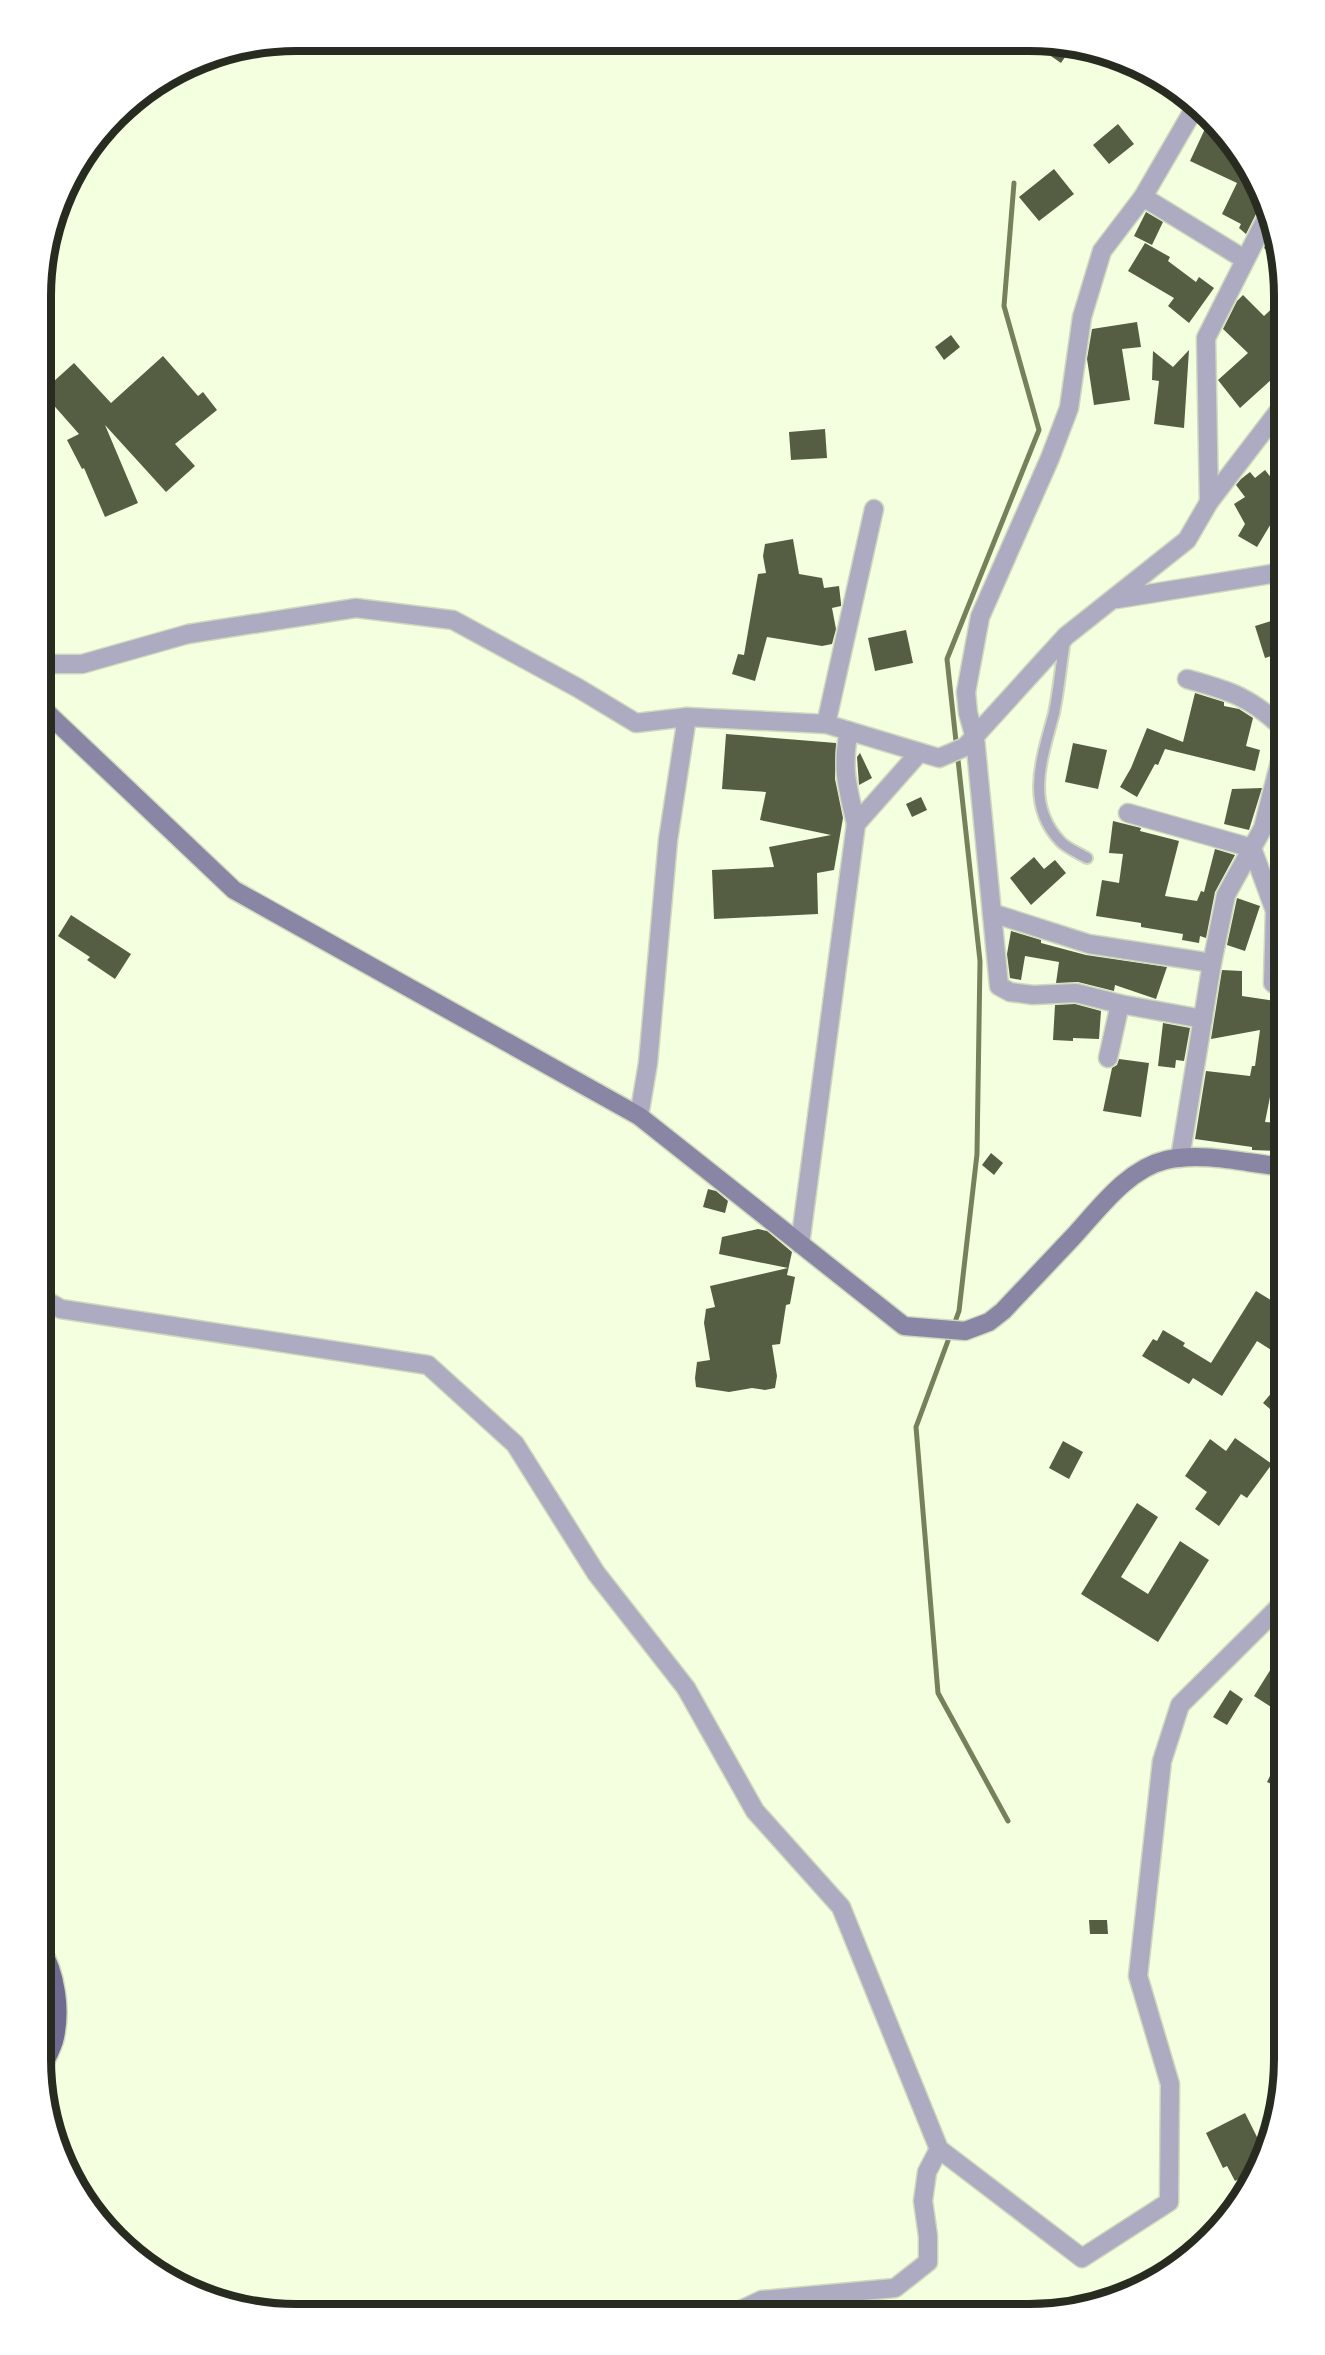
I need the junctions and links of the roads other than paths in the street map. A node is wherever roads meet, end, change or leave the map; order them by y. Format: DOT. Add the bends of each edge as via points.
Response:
graph roads {
  1 [pos="1192,113"];
  2 [pos="1143,197"];
  3 [pos="1263,224"];
  4 [pos="1244,259"];
  5 [pos="1274,417"];
  6 [pos="1209,502"];
  7 [pos="874,509"];
  8 [pos="1274,574"];
  9 [pos="1115,599"];
  10 [pos="1066,636"];
  11 [pos="51,664"];
  12 [pos="1187,679"];
  13 [pos="51,717"];
  14 [pos="687,717"];
  15 [pos="1274,720"];
  16 [pos="826,724"];
  17 [pos="849,731"];
  18 [pos="970,743"];
  19 [pos="919,753"];
  20 [pos="1274,786"];
  21 [pos="1128,813"];
  22 [pos="856,824"];
  23 [pos="1252,848"];
  24 [pos="1087,858"];
  25 [pos="1274,908"];
  26 [pos="992,913"];
  27 [pos="1274,947"];
  28 [pos="1212,963"];
  29 [pos="1274,984"];
  30 [pos="1120,1004"];
  31 [pos="1203,1019"];
  32 [pos="1108,1058"];
  33 [pos="639,1116"];
  34 [pos="1180,1158"];
  35 [pos="1274,1166"];
  36 [pos="800,1244"];
  37 [pos="51,1304"];
  38 [pos="1274,1612"];
  39 [pos="51,1976"];
  40 [pos="51,2047"];
  41 [pos="939,2150"];
  42 [pos="753,2304"];
  1 -- 2 [label="street"];
  2 -- 4 [label="street"];
  2 -- 18 [label="street" via="1102,251 1082,317 1069,408 980,617 966,692"];
  3 -- 4 [label="street"];
  4 -- 6 [label="street" via="1206,338"];
  5 -- 6 [label="street"];
  6 -- 9 [label="street" via="1187,540"];
  7 -- 16 [label="street"];
  8 -- 9 [label="street"];
  9 -- 10 [label="street"];
  10 -- 18 [label="street"];
  10 -- 24 [label="lane" via="1054,711 1039,765 1040,799 1045,818 1060,841"];
  11 -- 14 [label="street" via="82,664 188,634 356,608 453,620 636,723"];
  12 -- 15 [label="street" via="1227,690 1256,704"];
  13 -- 33 [label="main road" via="234,890"];
  14 -- 16 [label="street"];
  14 -- 33 [label="street" via="668,840 648,1063"];
  16 -- 17 [label="street"];
  17 -- 19 [label="street"];
  17 -- 22 [label="street" via="845,769"];
  18 -- 19 [label="street" via="939,758"];
  18 -- 26 [label="street"];
  19 -- 22 [label="street"];
  20 -- 23 [label="street" via="1263,828"];
  21 -- 23 [label="street"];
  22 -- 36 [label="street"];
  23 -- 25 [label="street"];
  23 -- 28 [label="street" via="1226,895"];
  26 -- 28 [label="street" via="1089,944"];
  26 -- 30 [label="street" via="999,986 1010,992 1034,995 1076,993"];
  27 -- 29 [label="street"];
  28 -- 31 [label="street"];
  30 -- 31 [label="street"];
  30 -- 32 [label="street"];
  31 -- 34 [label="street"];
  33 -- 36 [label="main road"];
  34 -- 35 [label="main road"];
  34 -- 36 [label="main road" via="1139,1172 1003,1311 965,1332 904,1326"];
  37 -- 41 [label="street" via="61,1309 428,1365 515,1444 597,1573 686,1689 755,1811 841,1907"];
  38 -- 41 [label="street" via="1180,1705 1162,1761 1138,1976 1170,2084 1169,2202 1082,2258"];
  39 -- 40 [label="main road" via="58,2005"];
  41 -- 42 [label="street" via="927,2172 923,2201 928,2262 895,2288 762,2300"];
}
